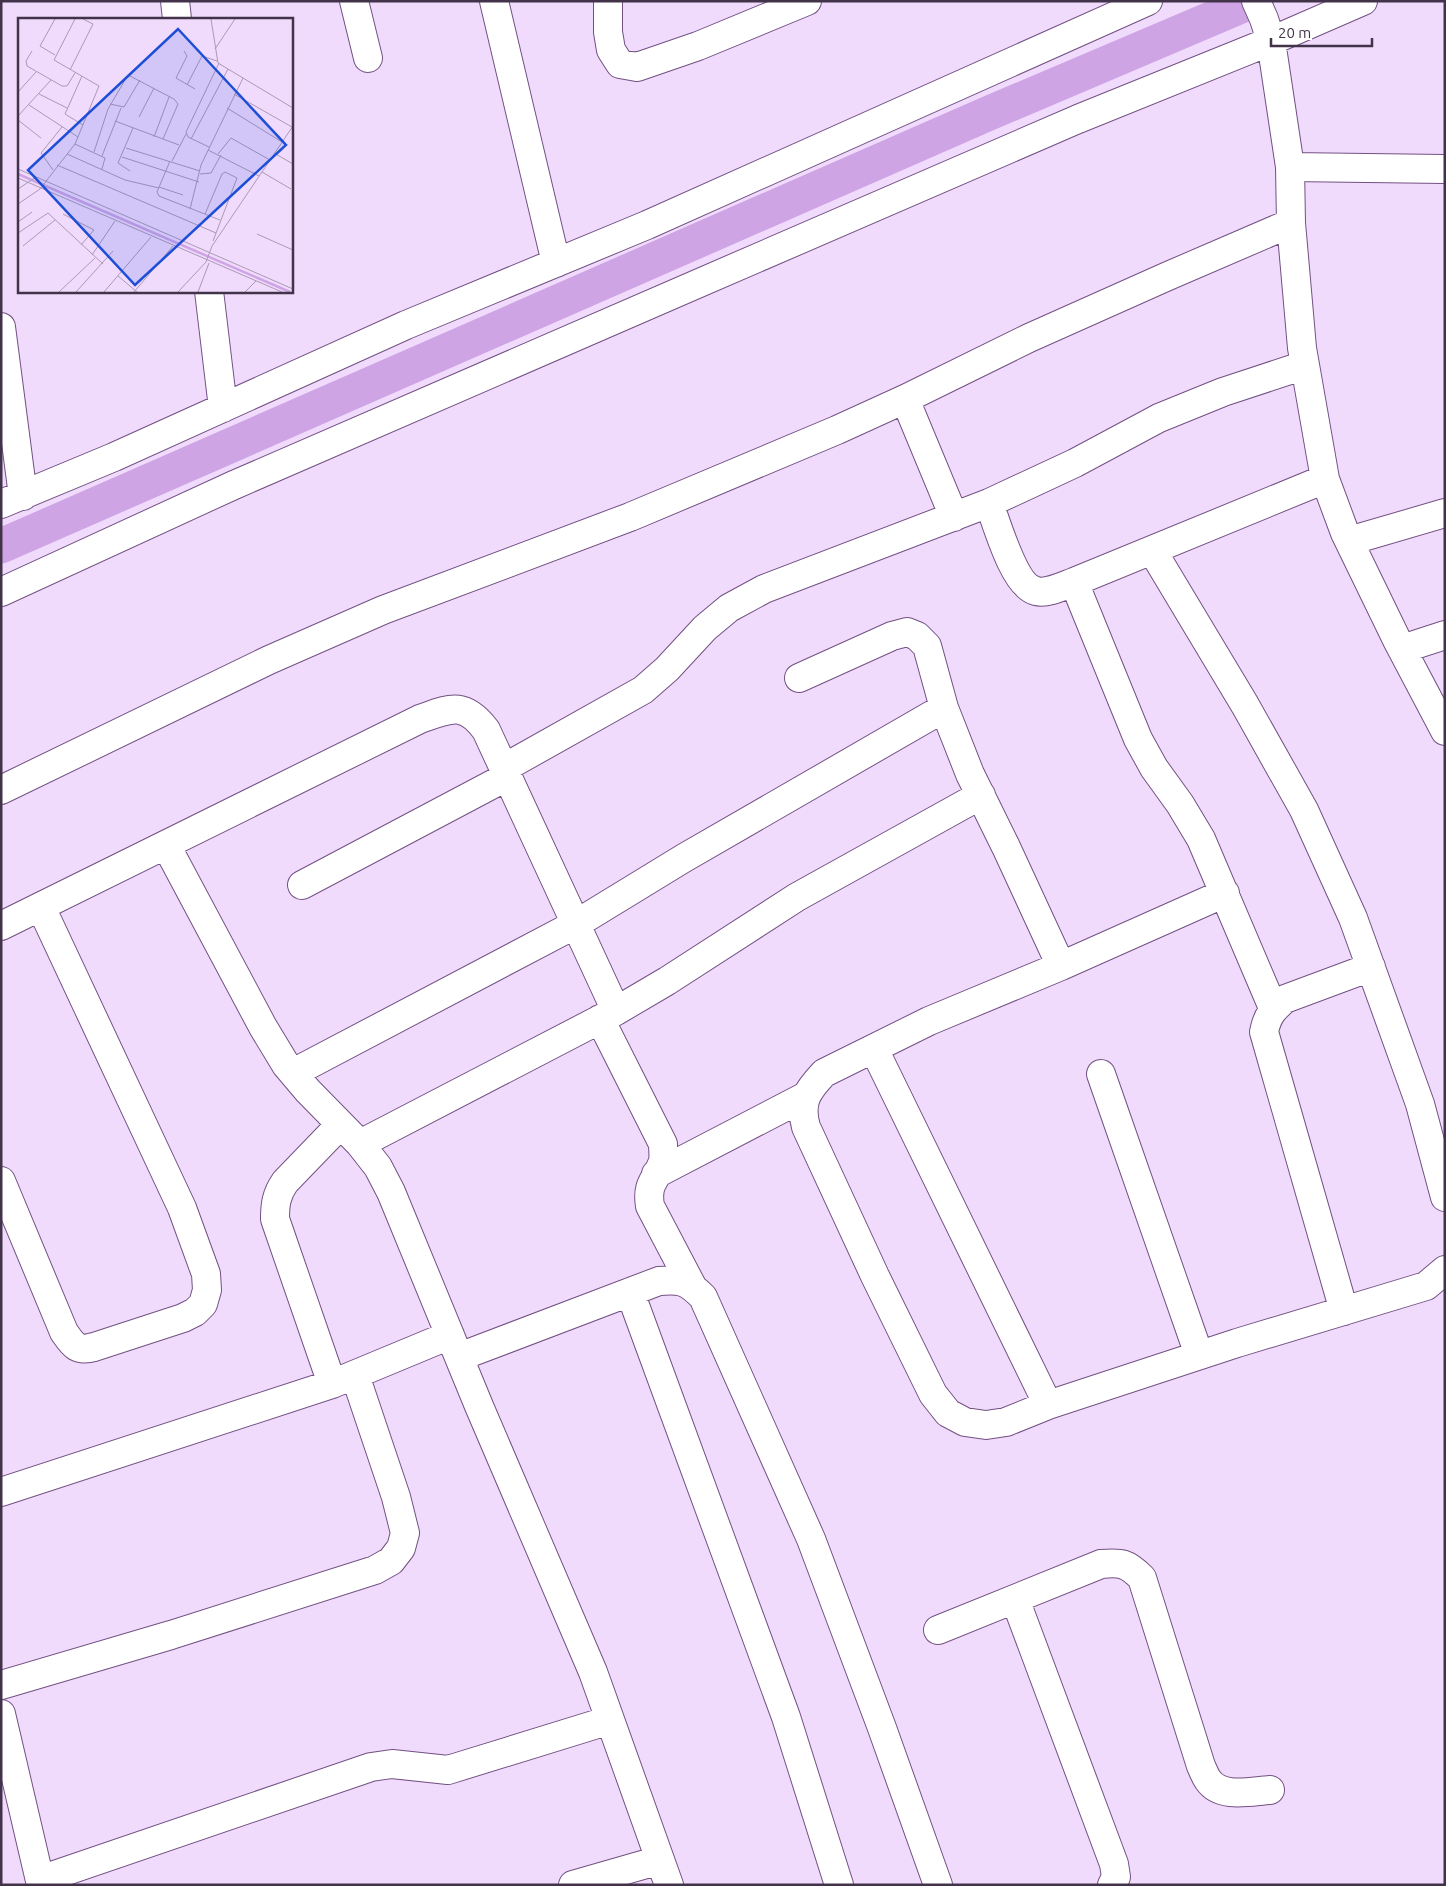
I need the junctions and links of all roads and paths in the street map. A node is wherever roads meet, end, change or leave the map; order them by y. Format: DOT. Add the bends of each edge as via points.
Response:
graph roads {
  1 [pos="175,1"];
  2 [pos="354,1"];
  3 [pos="494,1"];
  4 [pos="608,1"];
  5 [pos="807,1"];
  6 [pos="1148,1"];
  7 [pos="1351,4"];
  8 [pos="177,18"];
  9 [pos="1264,21"];
  10 [pos="368,58"];
  11 [pos="1290,167"];
  12 [pos="1445,170"];
  13 [pos="1291,223"];
  14 [pos="556,263"];
  15 [pos="209,292"];
  16 [pos="1,327"];
  17 [pos="1305,365"];
  18 [pos="905,399"];
  19 [pos="223,408"];
  20 [pos="1325,479"];
  21 [pos="12,500"];
  22 [pos="989,503"];
  23 [pos="1445,513"];
  24 [pos="954,517"];
  25 [pos="1349,541"];
  26 [pos="1152,550"];
  27 [pos="1074,582"];
  28 [pos="1,592"];
  29 [pos="1445,635"];
  30 [pos="1402,649"];
  31 [pos="799,678"];
  32 [pos="944,708"];
  33 [pos="1445,731"];
  34 [pos="506,772"];
  35 [pos="1,790"];
  36 [pos="981,795"];
  37 [pos="166,845"];
  38 [pos="302,885"];
  39 [pos="1225,893"];
  40 [pos="41,907"];
  41 [pos="576,924"];
  42 [pos="1,926"];
  43 [pos="1061,966"];
  44 [pos="1371,967"];
  45 [pos="1274,1008"];
  46 [pos="608,1015"];
  47 [pos="874,1049"];
  48 [pos="293,1073"];
  49 [pos="1101,1074"];
  50 [pos="806,1096"];
  51 [pos="340,1124"];
  52 [pos="360,1144"];
  53 [pos="656,1174"];
  54 [pos="1,1181"];
  55 [pos="1445,1197"];
  56 [pos="1445,1270"];
  57 [pos="692,1286"];
  58 [pos="630,1292"];
  59 [pos="1344,1311"];
  60 [pos="455,1346"];
  61 [pos="1199,1355"];
  62 [pos="344,1380"];
  63 [pos="1048,1405"];
  64 [pos="1,1492"];
  65 [pos="1015,1599"];
  66 [pos="938,1630"];
  67 [pos="1,1685"];
  68 [pos="1,1714"];
  69 [pos="610,1720"];
  70 [pos="6,1757"];
  71 [pos="1270,1790"];
  72 [pos="664,1872"];
  73 [pos="40,1882"];
  74 [pos="573,1885"];
  75 [pos="840,1885"];
  76 [pos="938,1885"];
  77 [pos="1112,1885"];
  1 -- 8 [label="street"];
  2 -- 10 [label="street"];
  3 -- 14 [label="street"];
  4 -- 5 [label="street" via="611,50 620,64 637,67 698,46"];
  6 -- 14 [label="street"];
  7 -- 9 [label="street"];
  9 -- 11 [label="street"];
  9 -- 28 [label="street" via="1078,119 234,485"];
  11 -- 12 [label="street"];
  11 -- 13 [label="street"];
  13 -- 17 [label="street"];
  13 -- 18 [label="street" via="1038,334"];
  14 -- 19 [label="street" via="406,325"];
  15 -- 19 [label="street"];
  16 -- 21 [label="street"];
  17 -- 20 [label="street"];
  17 -- 22 [label="street" via="1223,392 1159,418 1075,463"];
  18 -- 24 [label="street"];
  18 -- 35 [label="street" via="630,518 383,610 268,660"];
  19 -- 21 [label="street"];
  20 -- 25 [label="street"];
  20 -- 26 [label="street"];
  22 -- 24 [label="street"];
  22 -- 27 [label="street" via="1011,563 1023,584 1036,592"];
  23 -- 25 [label="street"];
  24 -- 34 [label="street" via="764,589 730,608 705,628 643,690"];
  25 -- 30 [label="street"];
  26 -- 27 [label="street"];
  26 -- 44 [label="street" via="1304,810 1353,918"];
  27 -- 39 [label="street" via="1138,739 1201,839"];
  29 -- 30 [label="street"];
  30 -- 33 [label="street"];
  31 -- 32 [label="street" via="907,632 917,636 926,646"];
  32 -- 36 [label="street"];
  32 -- 41 [label="street"];
  34 -- 37 [label="street" via="476,716 464,710 448,710 420,719"];
  34 -- 38 [label="street"];
  34 -- 41 [label="street"];
  36 -- 43 [label="street"];
  36 -- 46 [label="street" via="797,897"];
  37 -- 40 [label="street"];
  37 -- 48 [label="street" via="263,1027"];
  39 -- 43 [label="street"];
  39 -- 45 [label="street"];
  40 -- 42 [label="street"];
  40 -- 54 [label="street" via="182,1208 206,1274 207,1290 203,1304 183,1318 94,1348 80,1349 64,1332"];
  41 -- 46 [label="street"];
  41 -- 48 [label="street"];
  43 -- 47 [label="street" via="929,1021"];
  44 -- 45 [label="street" via="1285,999"];
  44 -- 55 [label="street" via="1420,1104"];
  45 -- 59 [label="street" via="1264,1032"];
  46 -- 52 [label="street"];
  46 -- 53 [label="street" via="663,1144 663,1159"];
  47 -- 50 [label="street" via="824,1074"];
  47 -- 63 [label="street"];
  48 -- 51 [label="street"];
  49 -- 61 [label="street"];
  50 -- 53 [label="street"];
  50 -- 63 [label="street" via="802,1113 806,1127 933,1394 948,1414 965,1422 986,1425 1006,1422"];
  51 -- 52 [label="street"];
  51 -- 62 [label="street" via="279,1190 275,1220"];
  52 -- 60 [label="street" via="378,1167 391,1192"];
  53 -- 57 [label="street" via="648,1194 650,1206"];
  56 -- 59 [label="street" via="1426,1286"];
  57 -- 58 [label="street" via="678,1279 659,1281"];
  57 -- 76 [label="street" via="703,1297 811,1538"];
  58 -- 60 [label="street"];
  58 -- 75 [label="street" via="786,1717"];
  59 -- 61 [label="street"];
  60 -- 62 [label="street"];
  60 -- 69 [label="street" via="593,1672"];
  61 -- 63 [label="street"];
  62 -- 64 [label="street"];
  62 -- 67 [label="street" via="396,1497 405,1533 401,1548 391,1561 375,1570 171,1635"];
  65 -- 66 [label="street"];
  65 -- 71 [label="street" via="1101,1564 1118,1562 1131,1567 1142,1578 1201,1766 1209,1781 1219,1789 1232,1792"];
  65 -- 77 [label="street" via="1114,1864 1116,1877"];
  68 -- 70 [label="street"];
  69 -- 72 [label="street"];
  69 -- 73 [label="street" via="448,1770 392,1764 371,1767"];
  70 -- 73 [label="street"];
  72 -- 74 [label="street"];
}
